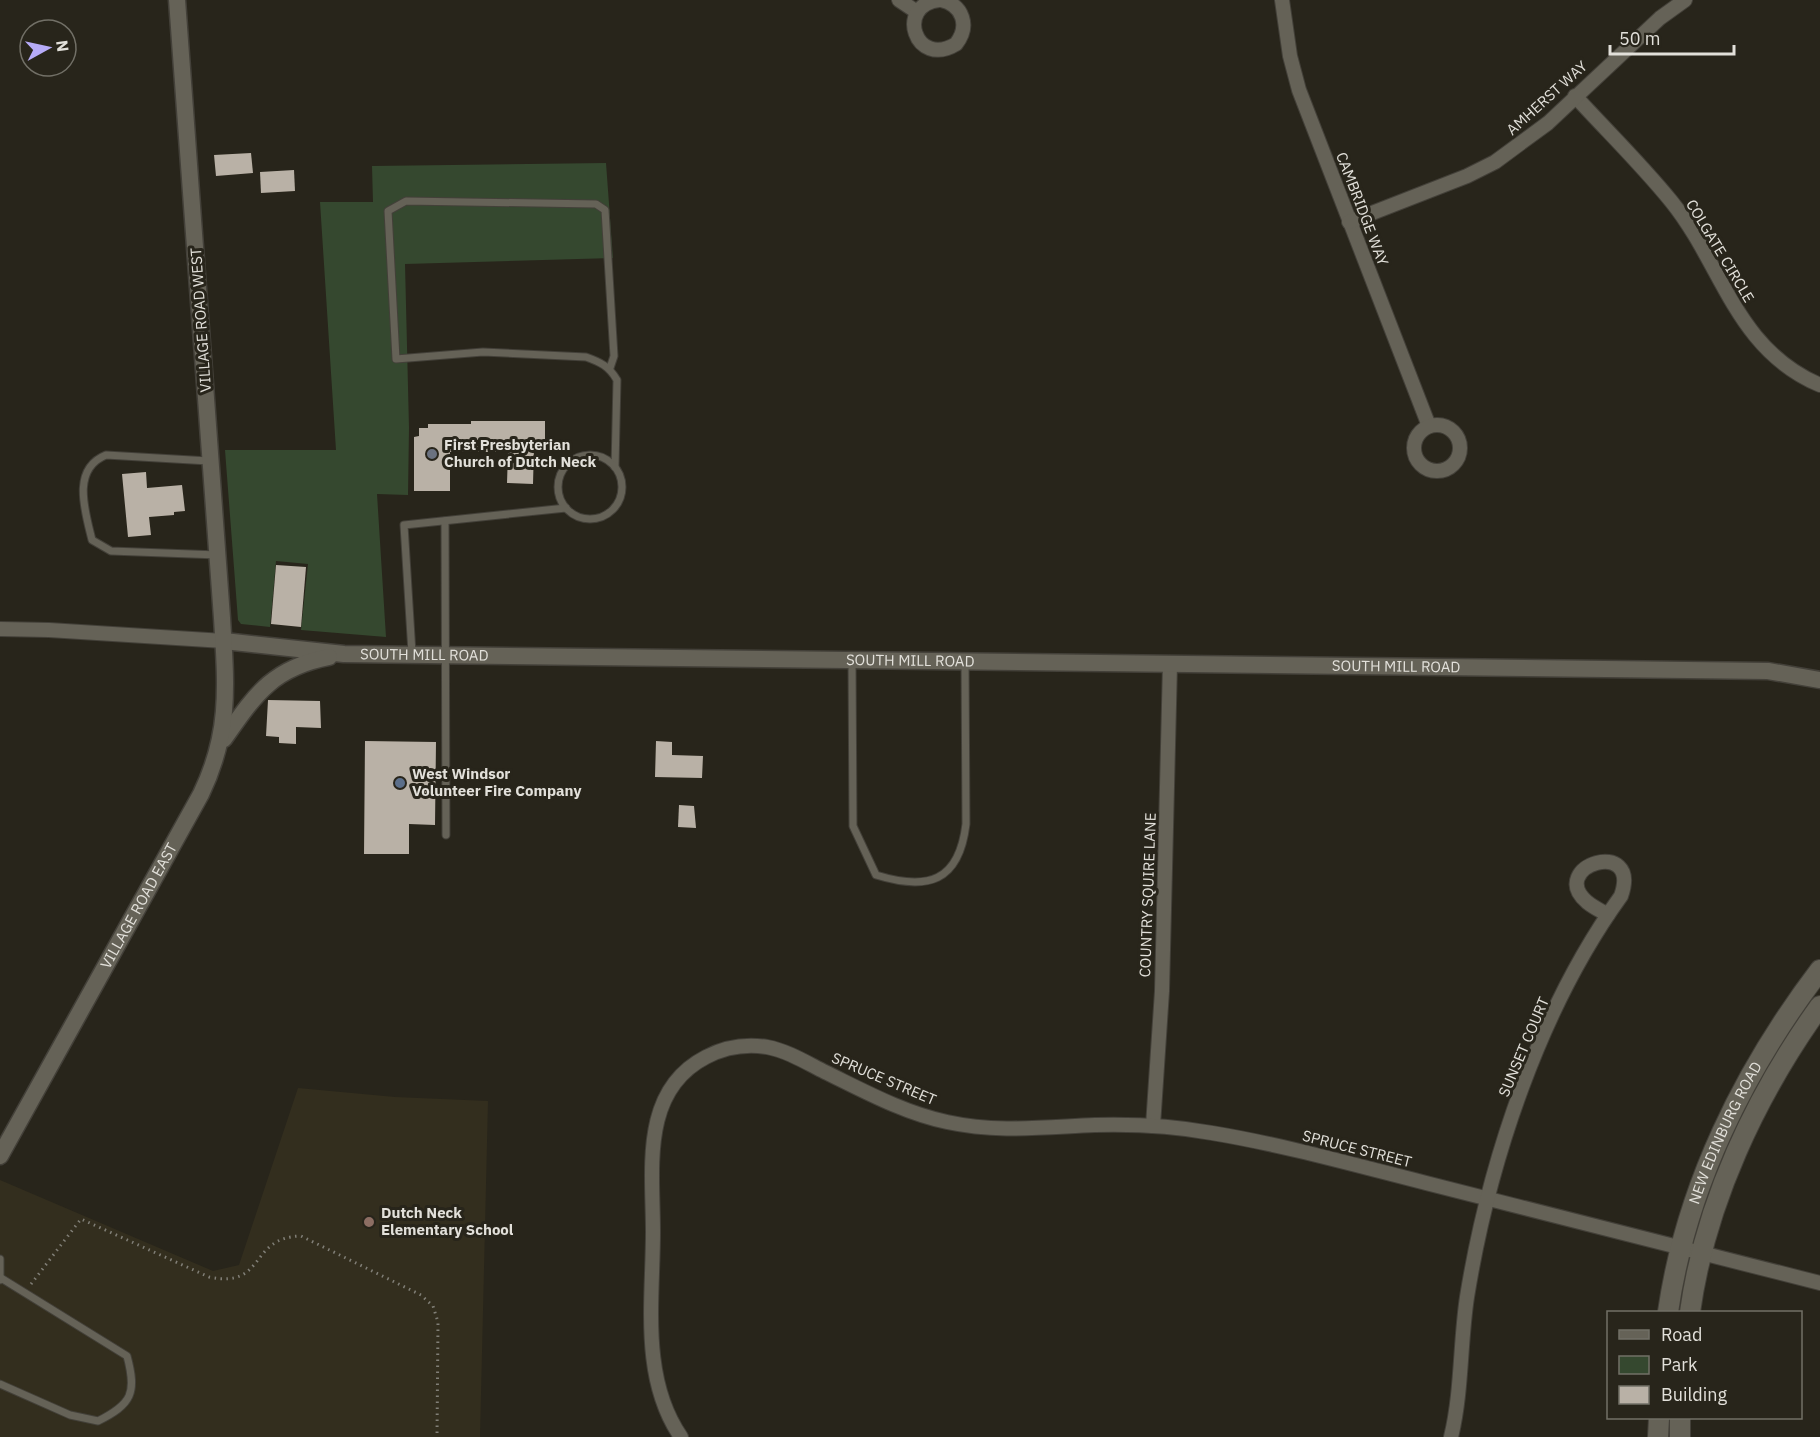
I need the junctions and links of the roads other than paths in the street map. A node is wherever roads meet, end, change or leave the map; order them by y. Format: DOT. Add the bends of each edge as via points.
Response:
graph roads {
  1 [pos="177,0"];
  2 [pos="899,0"];
  3 [pos="940,0"];
  4 [pos="1282,0"];
  5 [pos="1685,0"];
  6 [pos="917,12"];
  7 [pos="1575,96"];
  8 [pos="1349,222"];
  9 [pos="610,368"];
  10 [pos="1820,385"];
  11 [pos="1429,426"];
  12 [pos="211,461"];
  13 [pos="615,467"];
  14 [pos="566,508"];
  15 [pos="445,521"];
  16 [pos="218,555"];
  17 [pos="0,629"];
  18 [pos="224,640"];
  19 [pos="412,653"];
  20 [pos="447,653"];
  21 [pos="344,654"];
  22 [pos="852,660"];
  23 [pos="965,661"];
  24 [pos="1170,664"];
  25 [pos="1820,680"];
  26 [pos="222,742"];
  27 [pos="446,835"];
  28 [pos="1608,915"];
  29 [pos="1820,970"];
  30 [pos="1820,1006"];
  31 [pos="1153,1126"];
  32 [pos="0,1156"];
  33 [pos="1489,1199"];
  34 [pos="1682,1248"];
  35 [pos="1702,1253"];
  36 [pos="0,1259"];
  37 [pos="0,1279"];
  38 [pos="1820,1283"];
  39 [pos="1668,1311"];
  40 [pos="1690,1311"];
  41 [pos="0,1384"];
  42 [pos="1659,1419"];
  43 [pos="1680,1419"];
  44 [pos="681,1437"];
  45 [pos="1451,1437"];
  46 [pos="1658,1437"];
  47 [pos="1680,1437"];
  1 -- 12 [label="street, VILLAGE ROAD WEST"];
  2 -- 6 [label="street"];
  3 -- 6 [label="street" via="924,4"];
  3 -- 6 [label="street" via="958,9 963,17 962,37 948,50 932,50 917,38"];
  4 -- 8 [label="street, CAMBRIDGE WAY" via="1299,90"];
  5 -- 7 [label="street, AMHERST WAY"];
  7 -- 8 [label="street, AMHERST WAY" via="1525,142 1495,162"];
  7 -- 10 [label="street, COLGATE CIRCLE" via="1671,201 1753,336 1792,371"];
  8 -- 11 [label="street, CAMBRIDGE WAY"];
  9 -- 9 [label="lane" via="614,356 605,210 596,204 406,201 388,211 396,359 483,352 585,357"];
  9 -- 13 [label="lane" via="617,380"];
  12 -- 16 [label="street, VILLAGE ROAD WEST"];
  12 -- 16 [label="lane" via="106,455 93,460 85,471 84,510 92,540 111,552"];
  13 -- 14 [label="lane" via="622,487 620,498 606,515 585,519"];
  13 -- 14 [label="lane" via="588,454 569,462 558,490"];
  14 -- 15 [label="lane"];
  15 -- 19 [label="lane" via="404,525"];
  15 -- 20 [label="lane"];
  16 -- 18 [label="street, VILLAGE ROAD WEST"];
  17 -- 18 [label="street, SOUTH MILL ROAD"];
  18 -- 21 [label="street, SOUTH MILL ROAD"];
  18 -- 26 [label="street, VILLAGE ROAD EAST"];
  19 -- 20 [label="street, SOUTH MILL ROAD"];
  19 -- 21 [label="street, SOUTH MILL ROAD"];
  20 -- 22 [label="street, SOUTH MILL ROAD"];
  20 -- 27 [label="lane"];
  21 -- 26 [label="street" via="289,668 272,679 253,698"];
  22 -- 23 [label="street, SOUTH MILL ROAD"];
  22 -- 23 [label="lane" via="853,826 876,875 897,881 930,881 952,870 963,848"];
  23 -- 24 [label="street, SOUTH MILL ROAD"];
  24 -- 25 [label="street, SOUTH MILL ROAD" via="1768,671"];
  24 -- 31 [label="street, COUNTRY SQUIRE LANE" via="1162,991"];
  26 -- 32 [label="street, VILLAGE ROAD EAST" via="201,794"];
  28 -- 33 [label="street, SUNSET COURT" via="1585,951 1532,1064"];
  29 -- 34 [label="main road, NEW EDINBURG ROAD" via="1782,1023 1729,1113"];
  30 -- 35 [label="main road, NEW EDINBURG ROAD" via="1743,1134"];
  31 -- 33 [label="street, SPRUCE STREET" via="1254,1140"];
  31 -- 44 [label="street, SPRUCE STREET" via="1016,1130 944,1122 909,1111 770,1048 727,1049 690,1066 663,1101 652,1139 653,1359 663,1404"];
  33 -- 34 [label="street, SPRUCE STREET"];
  33 -- 45 [label="street" via="1467,1296"];
  34 -- 35 [label="street, SPRUCE STREET"];
  34 -- 39 [label="main road, NEW EDINBURG ROAD"];
  35 -- 38 [label="street, SPRUCE STREET"];
  35 -- 40 [label="main road, NEW EDINBURG ROAD"];
  36 -- 37 [label="lane"];
  37 -- 41 [label="lane" via="127,1356 134,1382 122,1409 98,1421 70,1415"];
  42 -- 46 [label="main road"];
  43 -- 47 [label="main road"];
}
